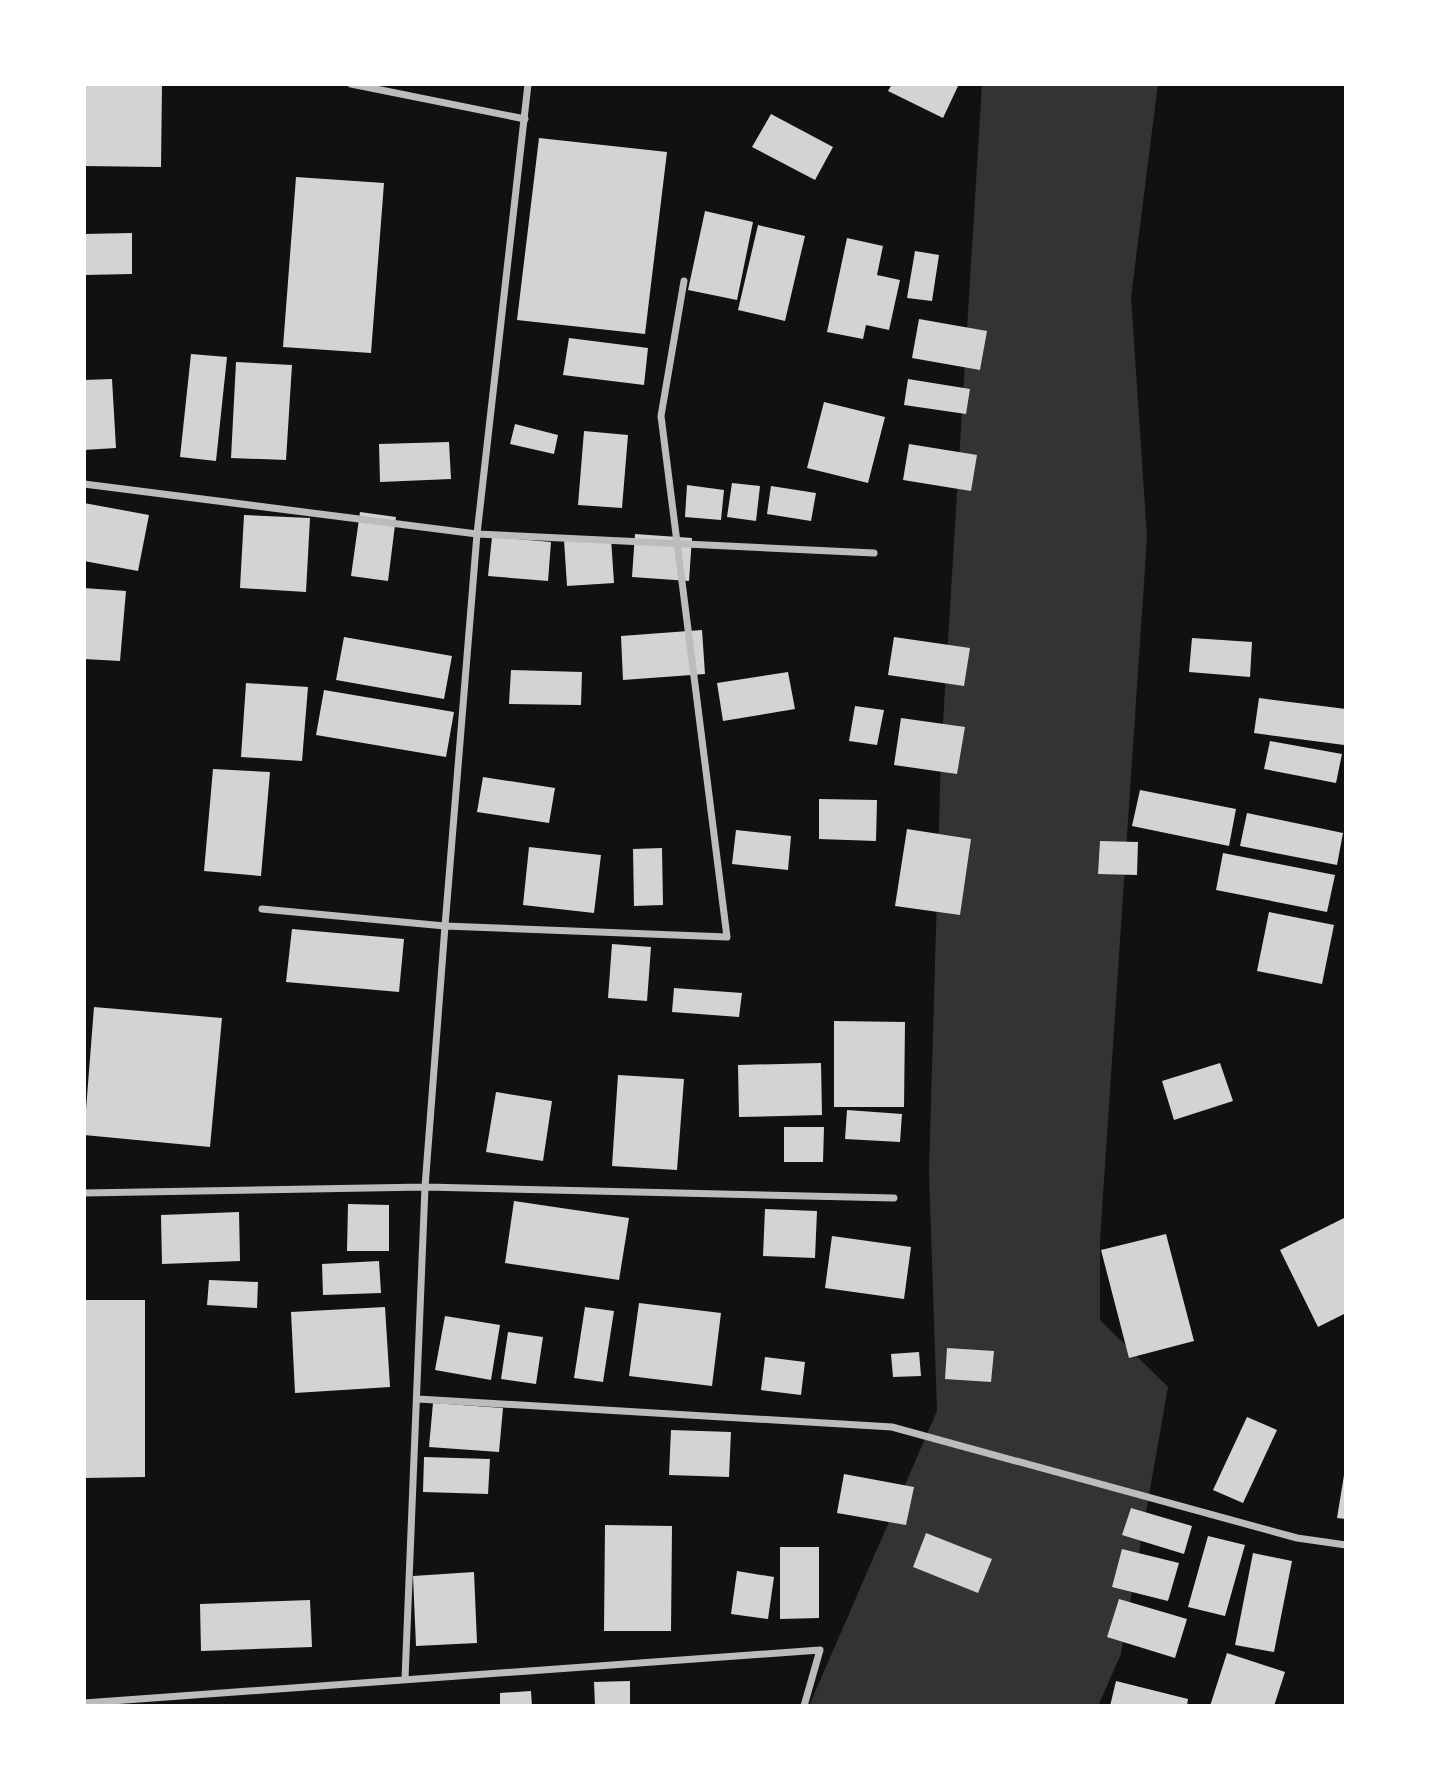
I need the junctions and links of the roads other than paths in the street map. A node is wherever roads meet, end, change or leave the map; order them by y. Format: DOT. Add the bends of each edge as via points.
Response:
graph roads {
  1 [pos="351,84"];
  2 [pos="528,84"];
  3 [pos="525,119"];
  4 [pos="684,281"];
  5 [pos="84,484"];
  6 [pos="477,534"];
  7 [pos="675,543"];
  8 [pos="874,553"];
  9 [pos="262,909"];
  10 [pos="444,926"];
  11 [pos="425,1187"];
  12 [pos="84,1193"];
  13 [pos="894,1198"];
  14 [pos="418,1399"];
  15 [pos="1346,1545"];
  16 [pos="405,1679"];
  17 [pos="84,1703"];
  18 [pos="804,1706"];
  1 -- 3 [label="street"];
  2 -- 3 [label="street"];
  3 -- 6 [label="street"];
  4 -- 7 [label="street" via="660,416"];
  5 -- 6 [label="street"];
  6 -- 7 [label="street"];
  6 -- 10 [label="street"];
  7 -- 8 [label="street"];
  7 -- 10 [label="street" via="727,937"];
  9 -- 10 [label="street"];
  10 -- 11 [label="street"];
  11 -- 12 [label="street"];
  11 -- 13 [label="street"];
  11 -- 14 [label="street"];
  14 -- 15 [label="street" via="892,1427 1297,1538"];
  14 -- 16 [label="street"];
  16 -- 17 [label="street"];
  16 -- 18 [label="street" via="820,1650"];
}
